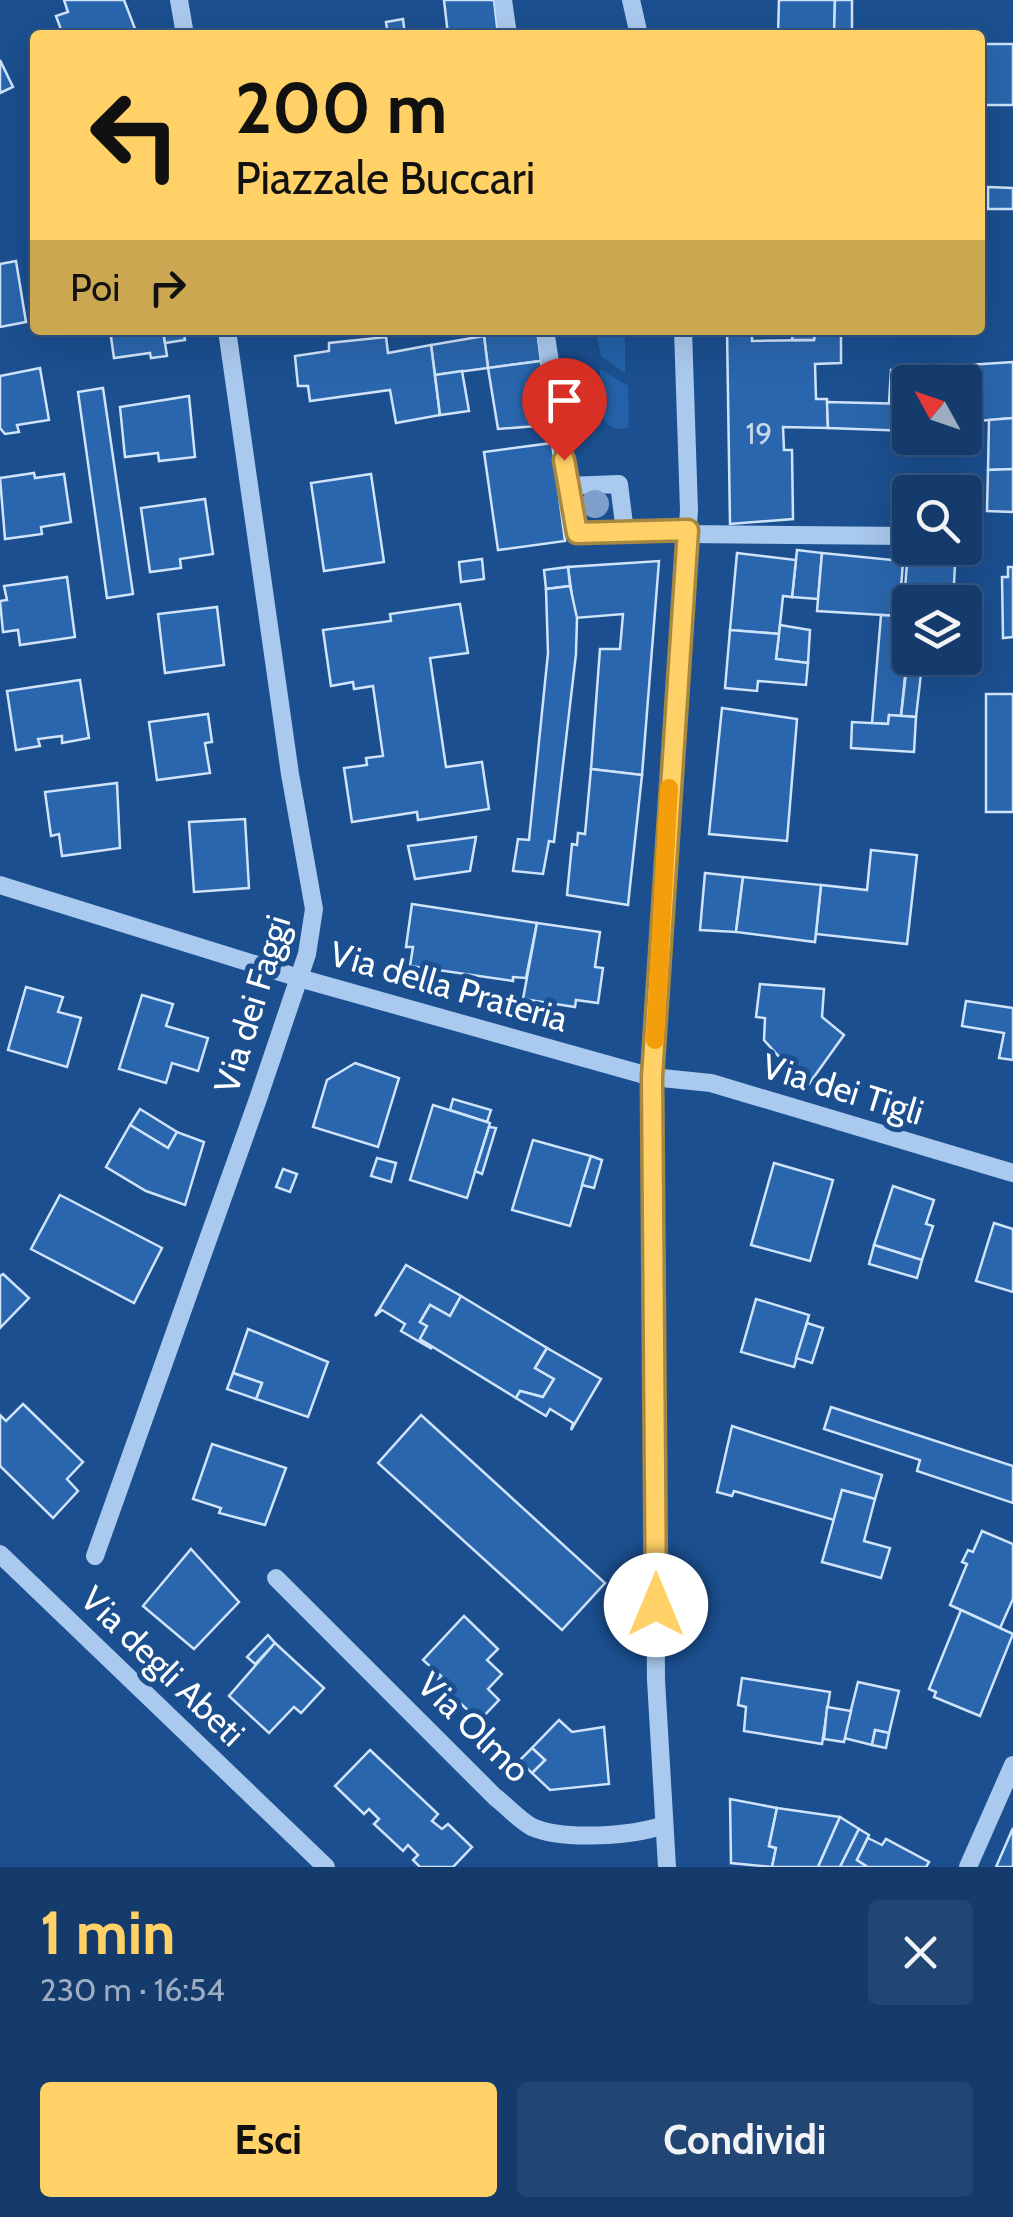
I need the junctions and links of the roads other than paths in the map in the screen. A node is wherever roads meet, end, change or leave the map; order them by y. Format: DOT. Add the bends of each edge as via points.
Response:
graph roads {
  1 [pos="179,0"];
  2 [pos="503,0"];
  3 [pos="631,0"];
  4 [pos="184,30"];
  5 [pos="507,30"];
  6 [pos="638,30"];
  7 [pos="228,335"];
  8 [pos="546,335"];
  9 [pos="683,335"];
  10 [pos="567,486"];
  11 [pos="688,530"];
  12 [pos="625,532"];
  13 [pos="892,536"];
  14 [pos="0,885"];
  15 [pos="299,978"];
  16 [pos="652,1077"];
  17 [pos="1013,1173"];
  18 [pos="0,1554"];
  19 [pos="95,1556"];
  20 [pos="276,1578"];
  21 [pos="1013,1764"];
  22 [pos="280,1824"];
  23 [pos="664,1825"];
  24 [pos="310,1867"];
  25 [pos="326,1867"];
  26 [pos="667,1867"];
  27 [pos="968,1867"];
  1 -- 4 [label="street"];
  2 -- 5 [label="street"];
  3 -- 6 [label="street"];
  7 -- 15 [label="street, Via dei Faggi" via="314,909"];
  8 -- 10 [label="street"];
  9 -- 11 [label="street"];
  10 -- 12 [label="street" via="577,533"];
  10 -- 12 [label="street" via="618,484"];
  11 -- 12 [label="street"];
  11 -- 13 [label="street"];
  11 -- 16 [label="street"];
  14 -- 15 [label="street, Via della Prateria"];
  15 -- 16 [label="street, Via della Prateria"];
  15 -- 19 [label="street, Via dei Faggi"];
  16 -- 17 [label="street, Via dei Tigli" via="711,1084"];
  16 -- 23 [label="street" via="656,1680"];
  18 -- 22 [label="street, Via degli Abeti"];
  20 -- 23 [label="street, Via Olmo" via="533,1827 580,1835"];
  21 -- 27 [label="street"];
  22 -- 24 [label="street, Via degli Abeti"];
  22 -- 25 [label="street, Via degli Abeti"];
  23 -- 26 [label="street"];
}
